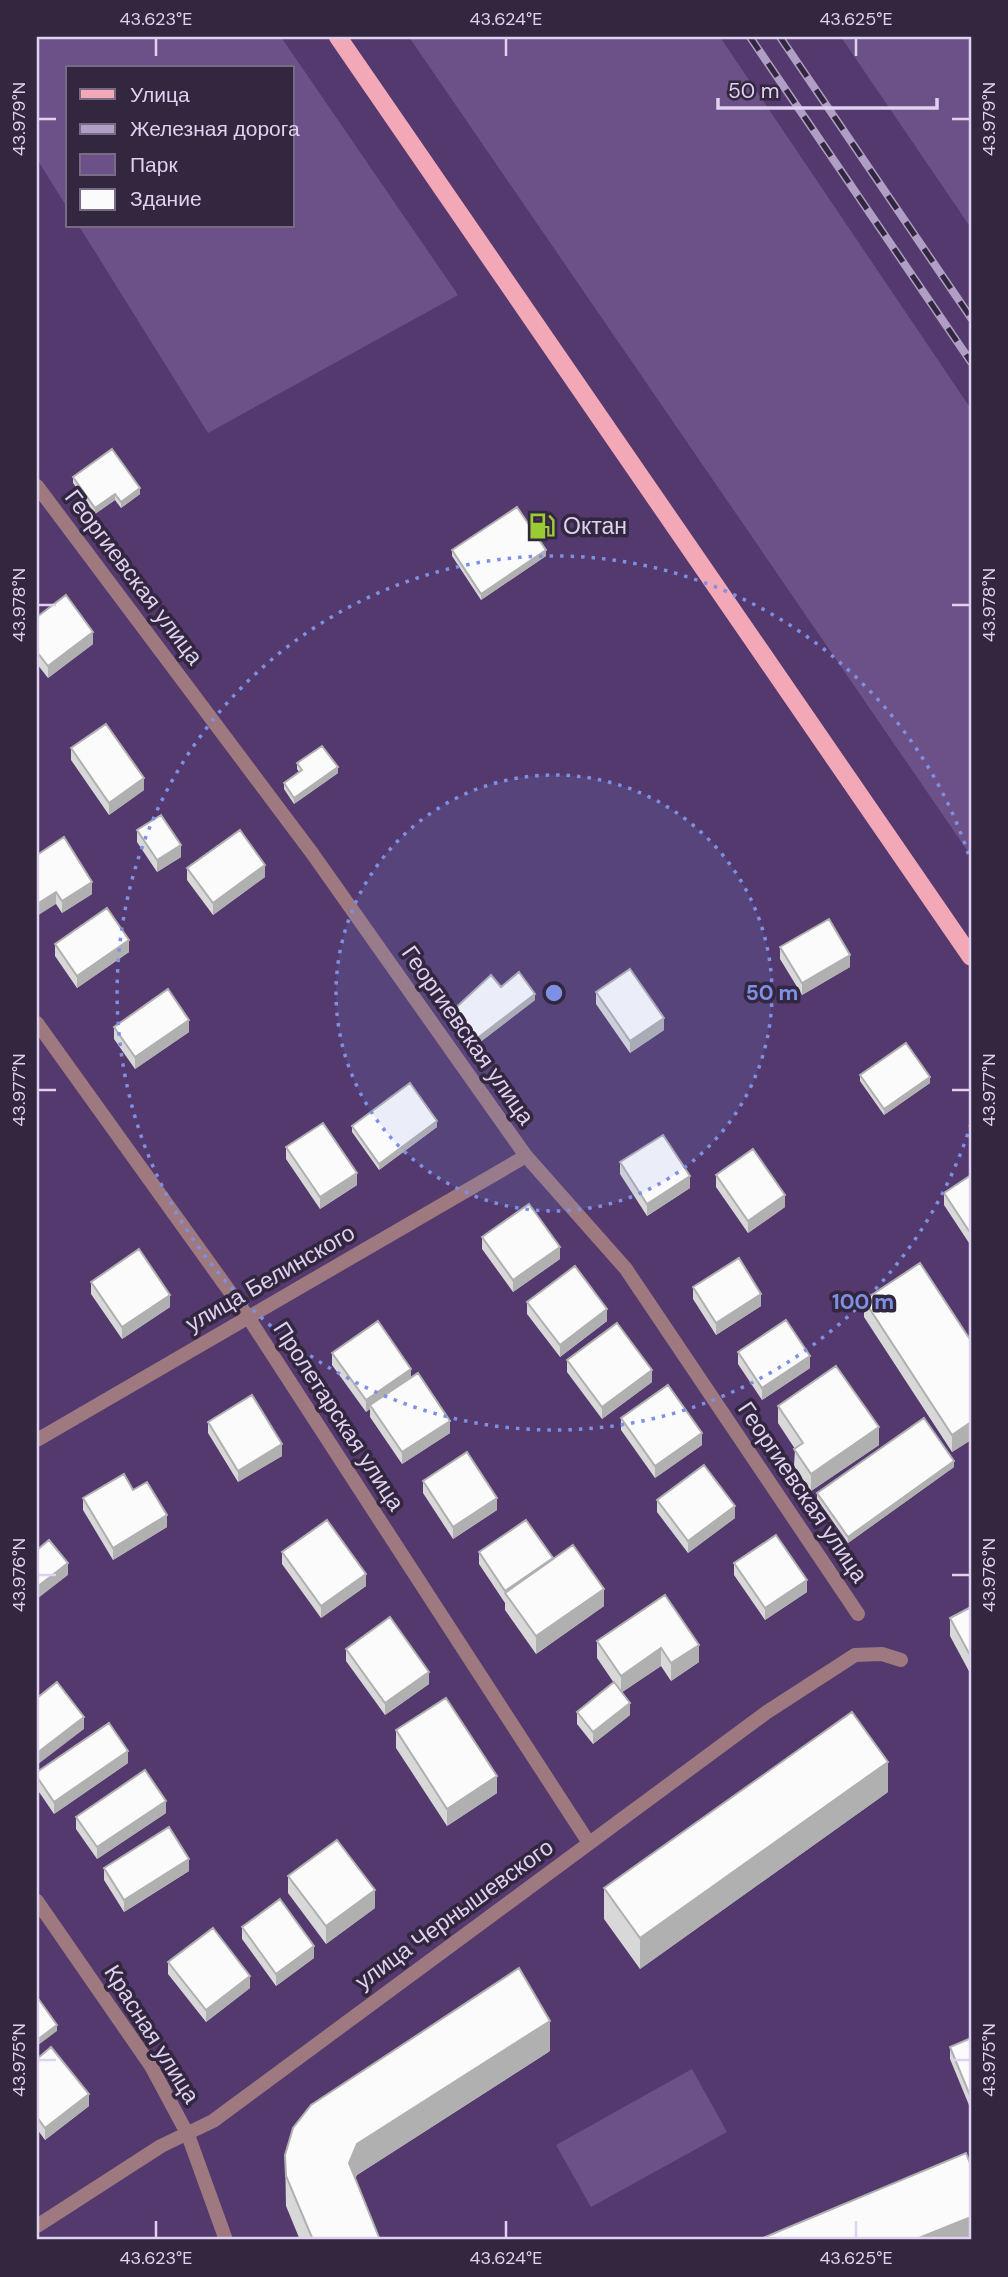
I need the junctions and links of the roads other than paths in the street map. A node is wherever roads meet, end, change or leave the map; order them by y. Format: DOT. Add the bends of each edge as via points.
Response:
graph roads {
  1 [pos="338,37"];
  2 [pos="37,486"];
  3 [pos="971,957"];
  4 [pos="37,1023"];
  5 [pos="526,1156"];
  6 [pos="248,1317"];
  7 [pos="37,1440"];
  8 [pos="858,1614"];
  9 [pos="901,1660"];
  10 [pos="589,1843"];
  11 [pos="37,1901"];
  12 [pos="188,2135"];
  13 [pos="37,2226"];
  14 [pos="226,2240"];
  1 -- 3 [label="main road"];
  2 -- 5 [label="street, Георгиевская улица" via="312,853"];
  4 -- 6 [label="street, Пролетарская улица"];
  5 -- 6 [label="street, улица Белинского"];
  5 -- 8 [label="street, Георгиевская улица" via="625,1269"];
  6 -- 7 [label="street, улица Белинского"];
  6 -- 10 [label="street, Пролетарская улица"];
  9 -- 10 [label="street, улица Чернышевского" via="882,1654 855,1655 767,1712"];
  10 -- 12 [label="street, улица Чернышевского"];
  11 -- 12 [label="street, Красная улица" via="151,2066"];
  12 -- 13 [label="street, улица Чернышевского" via="161,2146"];
  12 -- 14 [label="street, Красная улица"];
}
